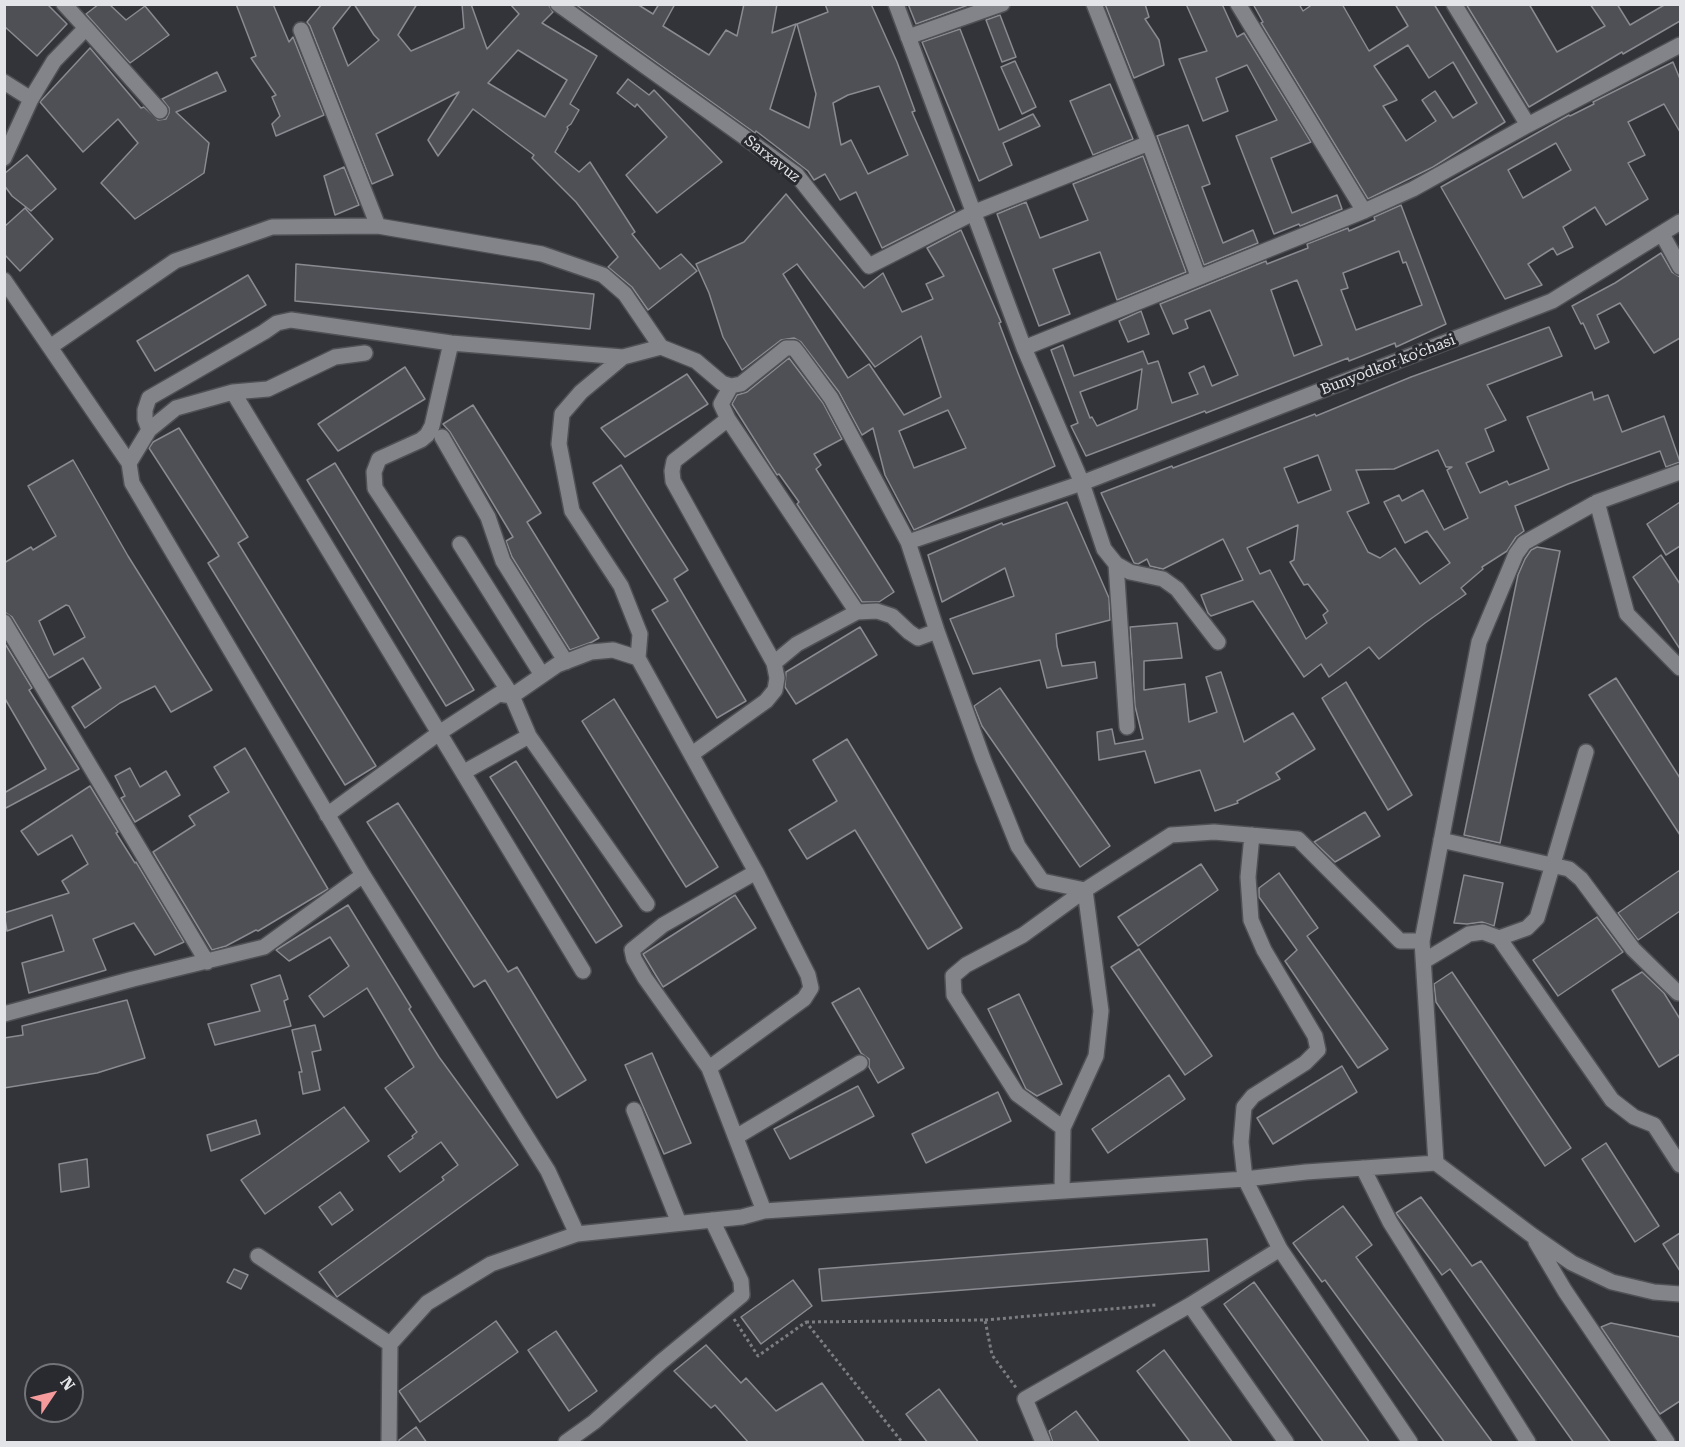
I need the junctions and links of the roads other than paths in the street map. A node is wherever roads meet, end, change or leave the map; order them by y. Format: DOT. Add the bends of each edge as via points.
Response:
graph roads {
  1 [pos="64,4"];
  2 [pos="558,4"];
  3 [pos="896,4"];
  4 [pos="1002,4"];
  5 [pos="1094,4"];
  6 [pos="1238,4"];
  7 [pos="1454,4"];
  8 [pos="86,28"];
  9 [pos="301,30"];
  10 [pos="908,38"];
  11 [pos="1680,45"];
  12 [pos="4,81"];
  13 [pos="31,99"];
  14 [pos="160,111"];
  15 [pos="1528,125"];
  16 [pos="1149,143"];
  17 [pos="4,158"];
  18 [pos="1364,211"];
  19 [pos="975,212"];
  20 [pos="1680,222"];
  21 [pos="378,226"];
  22 [pos="1662,234"];
  23 [pos="1680,267"];
  24 [pos="1198,276"];
  25 [pos="6,285"];
  26 [pos="451,343"];
  27 [pos="661,346"];
  28 [pos="50,347"];
  29 [pos="1024,348"];
  30 [pos="365,353"];
  31 [pos="622,357"];
  32 [pos="731,386"];
  33 [pos="232,392"];
  34 [pos="728,419"];
  35 [pos="149,430"];
  36 [pos="442,437"];
  37 [pos="129,463"];
  38 [pos="1680,472"];
  39 [pos="1082,483"];
  40 [pos="1597,502"];
  41 [pos="908,542"];
  42 [pos="460,544"];
  43 [pos="1116,564"];
  44 [pos="857,612"];
  45 [pos="4,622"];
  46 [pos="937,631"];
  47 [pos="1218,642"];
  48 [pos="638,658"];
  49 [pos="566,662"];
  50 [pos="774,663"];
  51 [pos="1680,668"];
  52 [pos="542,675"];
  53 [pos="512,696"];
  54 [pos="1127,727"];
  55 [pos="439,733"];
  56 [pos="529,736"];
  57 [pos="1586,752"];
  58 [pos="692,754"];
  59 [pos="464,772"];
  60 [pos="327,815"];
  61 [pos="1252,835"];
  62 [pos="1441,840"];
  63 [pos="1553,864"];
  64 [pos="756,872"];
  65 [pos="363,875"];
  66 [pos="1085,890"];
  67 [pos="647,904"];
  68 [pos="1498,938"];
  69 [pos="1422,941"];
  70 [pos="207,962"];
  71 [pos="1424,962"];
  72 [pos="583,971"];
  73 [pos="1678,993"];
  74 [pos="4,1014"];
  75 [pos="860,1063"];
  76 [pos="709,1068"];
  77 [pos="634,1110"];
  78 [pos="1063,1128"];
  79 [pos="736,1137"];
  80 [pos="1436,1163"];
  81 [pos="1680,1165"];
  82 [pos="1363,1168"];
  83 [pos="1245,1179"];
  84 [pos="1062,1191"];
  85 [pos="764,1211"];
  86 [pos="712,1220"];
  87 [pos="680,1223"];
  88 [pos="577,1234"];
  89 [pos="1533,1236"];
  90 [pos="1280,1249"];
  91 [pos="258,1256"];
  92 [pos="1680,1294"];
  93 [pos="1190,1305"];
  94 [pos="390,1344"];
  95 [pos="390,1443"];
  96 [pos="566,1443"];
  97 [pos="1043,1443"];
  98 [pos="1286,1443"];
  99 [pos="1410,1443"];
  100 [pos="1528,1443"];
  101 [pos="1667,1443"];
  1 -- 8 [label="street"];
  2 -- 19 [label="street, Sarxavuz" via="796,174 869,266"];
  3 -- 10 [label="street"];
  4 -- 10 [label="street"];
  5 -- 16 [label="street"];
  6 -- 18 [label="street"];
  7 -- 15 [label="street"];
  8 -- 13 [label="street" via="54,61"];
  8 -- 14 [label="street"];
  9 -- 21 [label="street"];
  10 -- 19 [label="street"];
  11 -- 15 [label="street"];
  12 -- 13 [label="street"];
  13 -- 17 [label="street"];
  15 -- 18 [label="street" via="1413,189"];
  16 -- 19 [label="street"];
  16 -- 24 [label="street"];
  18 -- 24 [label="street"];
  19 -- 29 [label="street"];
  20 -- 22 [label="street, Bunyodkor ko'chasi"];
  21 -- 27 [label="street" via="542,254 603,275 625,294"];
  21 -- 28 [label="street" via="272,227 174,261"];
  22 -- 23 [label="street"];
  22 -- 39 [label="street, Bunyodkor ko'chasi" via="1552,301"];
  24 -- 29 [label="street"];
  25 -- 28 [label="street"];
  26 -- 31 [label="street"];
  26 -- 35 [label="street" via="291,320 277,323 149,398 145,410"];
  26 -- 53 [label="street" via="432,426 421,440 379,459 374,472 375,488"];
  27 -- 31 [label="street"];
  27 -- 32 [label="street" via="696,362"];
  28 -- 37 [label="street"];
  29 -- 39 [label="street"];
  30 -- 33 [label="street" via="335,357 268,389"];
  31 -- 48 [label="street" via="562,414 559,444 572,511 621,586 640,634"];
  32 -- 34 [label="street" via="721,404"];
  32 -- 41 [label="street" via="741,384 786,348 794,348 831,398"];
  33 -- 35 [label="street" via="176,408"];
  33 -- 55 [label="street"];
  34 -- 44 [label="street"];
  34 -- 50 [label="street" via="674,461 673,481"];
  35 -- 37 [label="street"];
  36 -- 49 [label="street" via="488,517 503,561"];
  37 -- 60 [label="street" via="132,483"];
  38 -- 40 [label="street"];
  39 -- 41 [label="street, Bunyodkor ko'chasi"];
  39 -- 43 [label="street" via="1104,549"];
  40 -- 51 [label="street" via="1627,614"];
  40 -- 62 [label="street" via="1524,543 1516,554 1479,642"];
  41 -- 46 [label="street"];
  42 -- 52 [label="street"];
  43 -- 47 [label="street" via="1130,572 1163,579 1177,589"];
  43 -- 54 [label="street"];
  44 -- 46 [label="street" via="877,611 892,616 918,638"];
  44 -- 50 [label="street" via="797,644"];
  45 -- 70 [label="street"];
  46 -- 66 [label="street" via="1018,846 1042,881"];
  48 -- 49 [label="street" via="613,650 591,652"];
  48 -- 58 [label="street"];
  49 -- 52 [label="street"];
  50 -- 58 [label="street" via="775,690 766,701"];
  52 -- 53 [label="street"];
  53 -- 55 [label="street" via="499,694"];
  53 -- 56 [label="street"];
  55 -- 59 [label="street"];
  55 -- 60 [label="street"];
  56 -- 59 [label="street"];
  56 -- 67 [label="street"];
  57 -- 63 [label="street"];
  58 -- 64 [label="street"];
  59 -- 72 [label="street"];
  60 -- 65 [label="street"];
  61 -- 66 [label="street" via="1171,835"];
  61 -- 69 [label="street" via="1298,839 1400,941"];
  61 -- 83 [label="street" via="1248,877 1251,920 1264,950 1315,1035 1318,1050 1305,1063 1253,1096 1244,1107 1241,1142"];
  62 -- 63 [label="street"];
  62 -- 69 [label="street"];
  63 -- 68 [label="street" via="1537,918 1527,927"];
  63 -- 73 [label="street" via="1569,869 1581,879 1633,948"];
  64 -- 76 [label="street" via="811,988 804,999"];
  64 -- 76 [label="street" via="663,925 632,950 645,978"];
  65 -- 70 [label="street" via="264,947"];
  65 -- 88 [label="street" via="548,1171"];
  66 -- 78 [label="street" via="1101,1011 1096,1056"];
  66 -- 78 [label="street" via="1023,935 952,976 954,995 1017,1094"];
  68 -- 71 [label="street" via="1483,932 1469,934"];
  68 -- 81 [label="street" via="1612,1100 1634,1117 1654,1125"];
  69 -- 71 [label="street"];
  70 -- 74 [label="street"];
  71 -- 80 [label="street"];
  75 -- 79 [label="street"];
  76 -- 79 [label="street"];
  77 -- 87 [label="street"];
  78 -- 84 [label="street"];
  79 -- 85 [label="street"];
  80 -- 82 [label="street"];
  80 -- 89 [label="street"];
  82 -- 83 [label="street"];
  82 -- 100 [label="street" via="1390,1221"];
  83 -- 84 [label="street"];
  83 -- 90 [label="street"];
  84 -- 85 [label="street"];
  85 -- 86 [label="street"];
  86 -- 87 [label="street"];
  86 -- 96 [label="street" via="741,1281 742,1295"];
  87 -- 88 [label="street"];
  88 -- 94 [label="street" via="491,1264 427,1303"];
  89 -- 92 [label="street" via="1572,1263 1612,1282"];
  89 -- 101 [label="street" via="1565,1291"];
  90 -- 93 [label="street"];
  90 -- 99 [label="street"];
  91 -- 94 [label="street"];
  93 -- 97 [label="street" via="1025,1399"];
  93 -- 98 [label="street"];
  94 -- 95 [label="street"];
}
